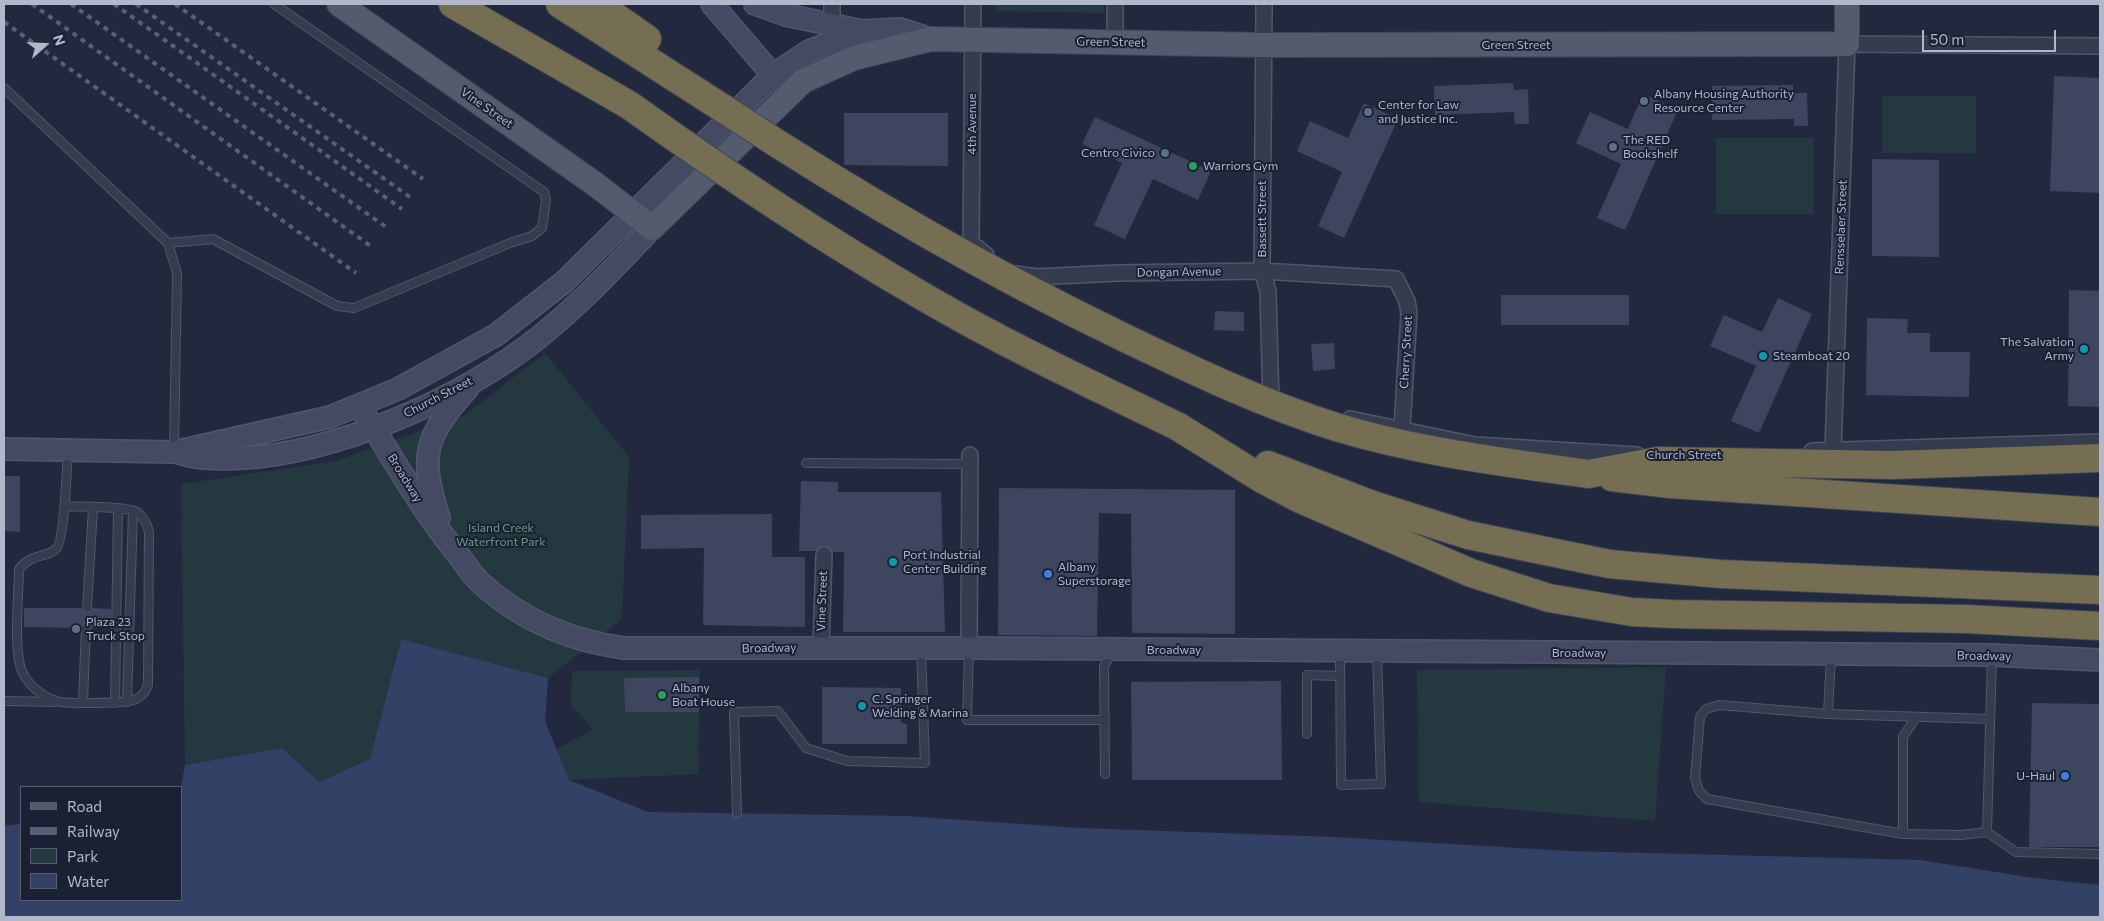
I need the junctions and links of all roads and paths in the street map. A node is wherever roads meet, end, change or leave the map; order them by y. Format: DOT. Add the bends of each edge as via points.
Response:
graph roads {
  1 [pos="274,4"];
  2 [pos="339,4"];
  3 [pos="453,4"];
  4 [pos="486,4"];
  5 [pos="560,4"];
  6 [pos="597,4"];
  7 [pos="712,4"];
  8 [pos="755,4"];
  9 [pos="973,4"];
  10 [pos="1115,4"];
  11 [pos="1264,4"];
  12 [pos="1847,4"];
  13 [pos="832,14"];
  14 [pos="862,31"];
  15 [pos="931,39"];
  16 [pos="973,40"];
  17 [pos="1115,42"];
  18 [pos="1847,44"];
  19 [pos="1264,46"];
  20 [pos="2100,46"];
  21 [pos="773,75"];
  22 [pos="4,88"];
  23 [pos="789,93"];
  24 [pos="628,105"];
  25 [pos="724,109"];
  26 [pos="643,222"];
  27 [pos="168,243"];
  28 [pos="971,243"];
  29 [pos="1262,271"];
  30 [pos="1396,279"];
  31 [pos="477,378"];
  32 [pos="1271,404"];
  33 [pos="359,405"];
  34 [pos="1177,426"];
  35 [pos="374,428"];
  36 [pos="1402,428"];
  37 [pos="2100,442"];
  38 [pos="4,449"];
  39 [pos="68,450"];
  40 [pos="1833,450"];
  41 [pos="174,452"];
  42 [pos="2100,458"];
  43 [pos="970,460"];
  44 [pos="806,463"];
  45 [pos="1588,474"];
  46 [pos="64,506"];
  47 [pos="93,508"];
  48 [pos="118,509"];
  49 [pos="133,511"];
  50 [pos="2100,512"];
  51 [pos="447,542"];
  52 [pos="824,555"];
  53 [pos="1916,583"];
  54 [pos="2100,590"];
  55 [pos="2100,604"];
  56 [pos="87,608"];
  57 [pos="1966,619"];
  58 [pos="2100,626"];
  59 [pos="86,628"];
  60 [pos="2100,638"];
  61 [pos="821,648"];
  62 [pos="921,648"];
  63 [pos="968,648"];
  64 [pos="1114,650"];
  65 [pos="1340,651"];
  66 [pos="1377,651"];
  67 [pos="1831,654"];
  68 [pos="1992,655"];
  69 [pos="2100,660"];
  70 [pos="1340,676"];
  71 [pos="4,701"];
  72 [pos="83,701"];
  73 [pos="58,702"];
  74 [pos="127,702"];
  75 [pos="115,703"];
  76 [pos="1828,714"];
  77 [pos="1916,717"];
  78 [pos="1990,719"];
  79 [pos="1105,720"];
  80 [pos="1307,734"];
  81 [pos="1105,774"];
  82 [pos="737,813"];
  83 [pos="1987,832"];
  84 [pos="1903,834"];
  85 [pos="2100,854"];
  1 -- 27 [label="lane" via="544,192 542,228 532,236 354,308 337,306 213,238"];
  2 -- 26 [label="main road, Vine Street" via="595,184"];
  3 -- 24 [label="highway"];
  4 -- 24 [label="highway"];
  5 -- 25 [label="highway"];
  6 -- 25 [label="highway" via="654,44"];
  7 -- 21 [label="street"];
  8 -- 13 [label="street, Green Street" via="786,15"];
  9 -- 16 [label="street, 4th Avenue"];
  10 -- 17 [label="street"];
  11 -- 19 [label="street, Bassett Street"];
  12 -- 18 [label="main road, Rensselaer Street"];
  13 -- 14 [label="street, Green Street"];
  14 -- 15 [label="street, Green Street" via="900,29"];
  14 -- 21 [label="street" via="809,51"];
  15 -- 16 [label="main road, Green Street"];
  15 -- 23 [label="main road, Green Street" via="854,58 803,81"];
  16 -- 17 [label="main road, Green Street"];
  16 -- 28 [label="street, 4th Avenue"];
  17 -- 19 [label="main road, Green Street"];
  18 -- 19 [label="main road, Green Street"];
  18 -- 20 [label="street, Green Street"];
  18 -- 40 [label="street, Rensselaer Street"];
  19 -- 29 [label="street, Bassett Street"];
  21 -- 23 [label="street"];
  21 -- 26 [label="street"];
  22 -- 27 [label="lane"];
  23 -- 26 [label="main road"];
  24 -- 34 [label="highway, bridge" via="793,217 925,298 1043,361"];
  25 -- 45 [label="highway, bridge" via="890,213 986,268 1240,392 1336,426 1430,451"];
  26 -- 31 [label="street, Church Street" via="618,265 524,348"];
  26 -- 33 [label="street, Church Street" via="496,335 398,389"];
  27 -- 41 [label="lane" via="177,273"];
  28 -- 29 [label="street, Dongan Avenue" via="1002,268 1020,276"];
  29 -- 30 [label="street, Dongan Avenue"];
  29 -- 32 [label="street, Bassett Street" via="1268,291"];
  30 -- 36 [label="street, Cherry Street" via="1409,313"];
  31 -- 35 [label="street, Church Street"];
  31 -- 51 [label="street" via="450,408 431,437 430,488"];
  32 -- 36 [label="street, Church Street"];
  33 -- 35 [label="street, Broadway"];
  33 -- 41 [label="street, Church Street" via="330,416"];
  34 -- 53 [label="highway" via="1272,467 1373,504 1468,535 1543,552 1655,569"];
  34 -- 57 [label="highway" via="1264,480 1332,515 1471,573 1549,598 1673,614"];
  35 -- 41 [label="street, Church Street" via="314,447 266,456 202,458"];
  35 -- 51 [label="street, Broadway"];
  36 -- 40 [label="street, Church Street" via="1475,444 1609,455 1712,456"];
  37 -- 40 [label="street, Church Street"];
  38 -- 39 [label="street, Church Street"];
  39 -- 41 [label="street, Church Street"];
  39 -- 46 [label="lane"];
  42 -- 45 [label="highway" via="1892,465 1658,461"];
  43 -- 44 [label="lane"];
  43 -- 63 [label="street"];
  45 -- 50 [label="highway" via="1670,484"];
  46 -- 47 [label="lane"];
  46 -- 73 [label="lane" via="61,543 56,550 26,560 19,569 18,658 23,675 40,694"];
  47 -- 48 [label="lane"];
  47 -- 56 [label="lane"];
  48 -- 49 [label="lane"];
  48 -- 75 [label="lane"];
  49 -- 74 [label="lane"];
  49 -- 74 [label="lane" via="145,520 149,532 148,685 144,694"];
  51 -- 61 [label="street, Broadway" via="483,586 541,625 567,636 624,648"];
  52 -- 61 [label="street, Vine Street"];
  53 -- 54 [label="highway"];
  53 -- 55 [label="highway"];
  57 -- 58 [label="highway"];
  57 -- 60 [label="highway"];
  59 -- 72 [label="lane"];
  61 -- 62 [label="street, Broadway"];
  62 -- 63 [label="street, Broadway"];
  62 -- 82 [label="lane" via="925,763 847,761 806,748 778,711 734,712"];
  63 -- 64 [label="street, Broadway"];
  63 -- 79 [label="lane" via="968,720"];
  64 -- 65 [label="street, Broadway"];
  64 -- 79 [label="lane" via="1104,666"];
  65 -- 66 [label="street, Broadway"];
  65 -- 70 [label="lane"];
  66 -- 67 [label="street, Broadway"];
  66 -- 70 [label="lane" via="1381,784 1341,785"];
  67 -- 68 [label="street, Broadway"];
  67 -- 76 [label="lane"];
  68 -- 69 [label="street, Broadway"];
  68 -- 78 [label="lane"];
  70 -- 80 [label="lane" via="1307,675"];
  71 -- 73 [label="lane"];
  72 -- 73 [label="lane"];
  72 -- 75 [label="lane"];
  74 -- 75 [label="lane"];
  76 -- 77 [label="lane"];
  76 -- 84 [label="lane" via="1719,706 1706,709 1700,717 1695,778 1699,791 1707,799"];
  77 -- 78 [label="lane"];
  77 -- 84 [label="lane" via="1903,737"];
  78 -- 83 [label="lane"];
  79 -- 81 [label="lane"];
  83 -- 84 [label="lane"];
  83 -- 85 [label="lane" via="2016,852"];
}
